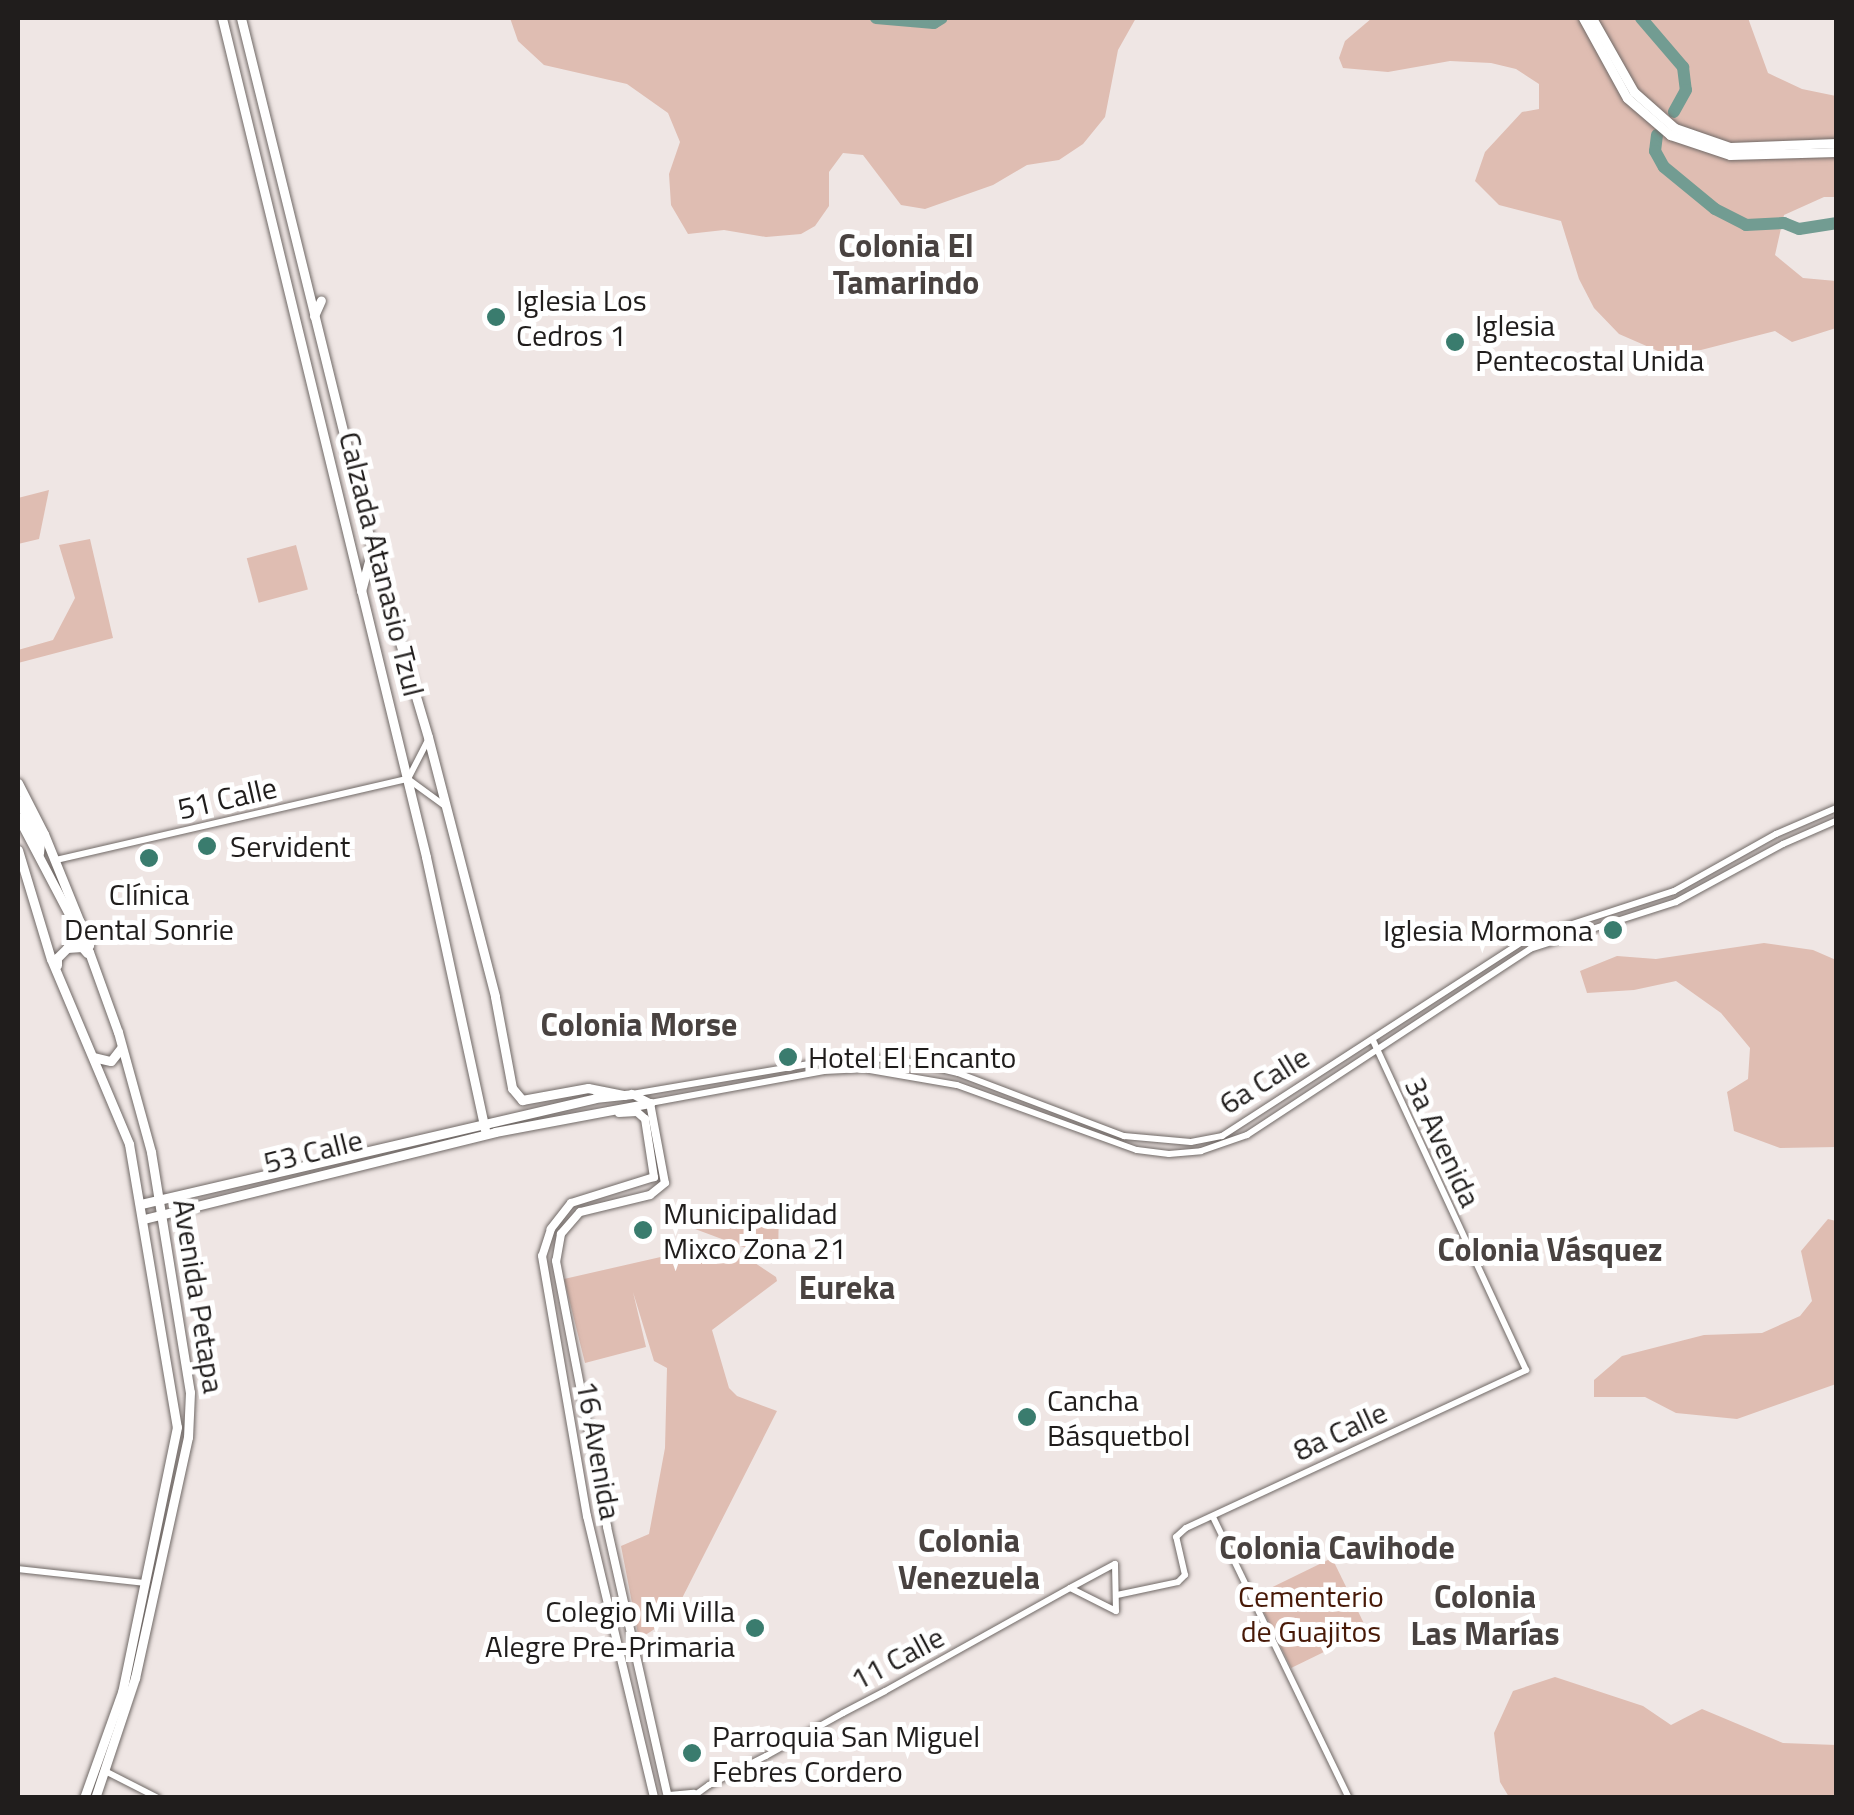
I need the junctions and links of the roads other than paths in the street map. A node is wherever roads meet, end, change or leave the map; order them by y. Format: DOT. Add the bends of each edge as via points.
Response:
graph roads {
  1 [pos="222,18"];
  2 [pos="241,18"];
  3 [pos="1588,19"];
  4 [pos="1689,140"];
  5 [pos="1836,143"];
  6 [pos="1836,152"];
  7 [pos="321,300"];
  8 [pos="314,319"];
  9 [pos="330,334"];
  10 [pos="372,548"];
  11 [pos="362,590"];
  12 [pos="428,737"];
  13 [pos="408,779"];
  14 [pos="18,783"];
  15 [pos="18,800"];
  16 [pos="446,806"];
  17 [pos="1836,808"];
  18 [pos="18,816"];
  19 [pos="1836,821"];
  20 [pos="18,850"];
  21 [pos="40,853"];
  22 [pos="56,860"];
  23 [pos="18,880"];
  24 [pos="31,896"];
  25 [pos="89,952"];
  26 [pos="95,968"];
  27 [pos="61,984"];
  28 [pos="1373,1040"];
  29 [pos="121,1045"];
  30 [pos="1377,1050"];
  31 [pos="93,1057"];
  32 [pos="628,1094"];
  33 [pos="476,1102"];
  34 [pos="650,1103"];
  35 [pos="582,1112"];
  36 [pos="507,1124"];
  37 [pos="488,1128"];
  38 [pos="442,1134"];
  39 [pos="160,1202"];
  40 [pos="141,1204"];
  41 [pos="163,1214"];
  42 [pos="144,1219"];
  43 [pos="1526,1370"];
  44 [pos="1213,1516"];
  45 [pos="18,1569"];
  46 [pos="151,1584"];
  47 [pos="1070,1588"];
  48 [pos="1117,1595"];
  49 [pos="634,1645"];
  50 [pos="617,1650"];
  51 [pos="105,1770"];
  52 [pos="700,1792"];
  53 [pos="669,1795"];
  54 [pos="654,1797"];
  55 [pos="84,1798"];
  56 [pos="95,1798"];
  57 [pos="158,1798"];
  58 [pos="691,1798"];
  59 [pos="1348,1798"];
  1 -- 11 [label="main road, Calzada Atanasio Tzul"];
  2 -- 8 [label="main road, Calzada Atanasio Tzul"];
  3 -- 4 [label="main road" via="1644,109"];
  4 -- 5 [label="main road" via="1750,148"];
  4 -- 6 [label="main road" via="1730,155"];
  7 -- 8 [label="main road"];
  8 -- 9 [label="main road"];
  8 -- 10 [label="main road, Calzada Atanasio Tzul"];
  10 -- 11 [label="main road"];
  10 -- 12 [label="main road, Calzada Atanasio Tzul"];
  11 -- 13 [label="main road, Calzada Atanasio Tzul"];
  12 -- 13 [label="street"];
  12 -- 16 [label="main road, Calzada Atanasio Tzul"];
  13 -- 16 [label="street"];
  13 -- 22 [label="street, 51 Calle"];
  13 -- 33 [label="main road, Calzada Atanasio Tzul"];
  14 -- 22 [label="main road"];
  15 -- 21 [label="main road"];
  16 -- 32 [label="main road, Calzada Atanasio Tzul" via="515,1094 528,1100 588,1088"];
  17 -- 28 [label="street, 6a Calle" via="1674,891 1526,940"];
  18 -- 25 [label="main road, Avenida Petapa"];
  19 -- 30 [label="street, 6a Calle" via="1676,902 1530,950"];
  20 -- 24 [label="main road, Avenida Petapa"];
  22 -- 25 [label="main road"];
  23 -- 24 [label="main road"];
  24 -- 27 [label="main road, Avenida Petapa"];
  25 -- 26 [label="main road, Avenida Petapa"];
  26 -- 27 [label="main road" via="82,947 67,948 57,958"];
  26 -- 29 [label="main road, Avenida Petapa"];
  27 -- 31 [label="main road, Avenida Petapa"];
  28 -- 30 [label="street, 3a Avenida"];
  28 -- 32 [label="street, 6a Calle" via="1236,1128 1191,1142 1124,1136 958,1073 893,1058 822,1062"];
  29 -- 31 [label="main road" via="111,1061"];
  29 -- 39 [label="main road, Avenida Petapa"];
  30 -- 34 [label="street, 6a Calle" via="1226,1145 1169,1154 1116,1144 957,1084 904,1072 824,1072"];
  30 -- 43 [label="street, 3a Avenida"];
  31 -- 40 [label="main road, Avenida Petapa" via="130,1151"];
  32 -- 34 [label="main road"];
  32 -- 36 [label="main road, 6a Calle"];
  33 -- 37 [label="main road, Calzada Atanasio Tzul"];
  33 -- 38 [label="main road" via="470,1120"];
  34 -- 35 [label="main road, 6a Calle"];
  34 -- 49 [label="main road, 16 Avenida" via="666,1177 662,1188 580,1212 557,1247"];
  35 -- 36 [label="main road, 6a Calle"];
  35 -- 50 [label="main road, 16 Avenida" via="642,1114 654,1176 571,1203 542,1256"];
  36 -- 37 [label="main road, 6a Calle"];
  37 -- 38 [label="main road, 53 Calle"];
  37 -- 41 [label="main road, 53 Calle"];
  38 -- 39 [label="main road, 53 Calle"];
  39 -- 40 [label="main road, 53 Calle"];
  39 -- 41 [label="main road, Avenida Petapa"];
  40 -- 42 [label="main road, Avenida Petapa"];
  41 -- 42 [label="main road, 53 Calle"];
  41 -- 46 [label="main road, Avenida Petapa" via="191,1413"];
  42 -- 46 [label="main road, Avenida Petapa" via="177,1427"];
  43 -- 44 [label="street, 8a Calle"];
  44 -- 48 [label="street, 8a Calle" via="1176,1537 1185,1575 1169,1586"];
  44 -- 59 [label="street"];
  45 -- 46 [label="street"];
  46 -- 51 [label="main road, Avenida Petapa" via="130,1698"];
  46 -- 55 [label="main road, Avenida Petapa" via="119,1703"];
  47 -- 48 [label="street" via="1116,1611"];
  47 -- 48 [label="street, 11 Calle" via="1115,1564"];
  47 -- 52 [label="street, 11 Calle"];
  49 -- 50 [label="main road"];
  49 -- 53 [label="main road, 16 Avenida"];
  50 -- 54 [label="main road, 16 Avenida"];
  51 -- 56 [label="main road, Avenida Petapa"];
  51 -- 57 [label="street"];
  52 -- 53 [label="street, 11 Calle"];
  52 -- 58 [label="street, 11 Calle"];
  53 -- 54 [label="main road"];
}
